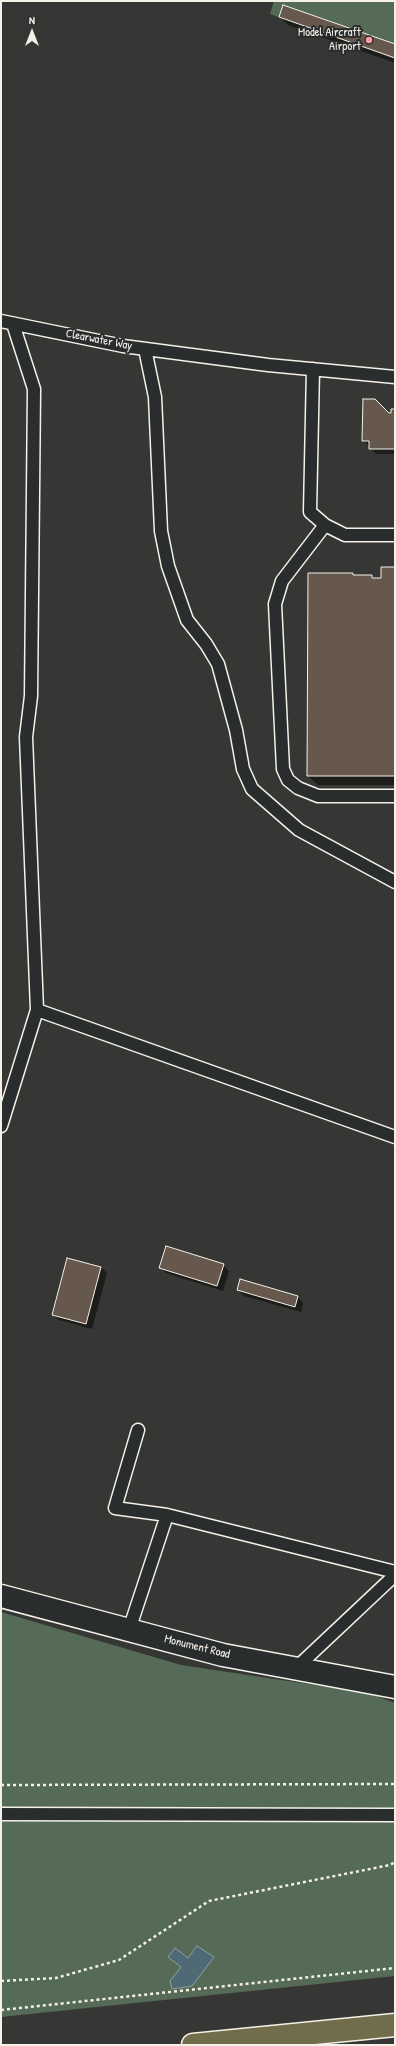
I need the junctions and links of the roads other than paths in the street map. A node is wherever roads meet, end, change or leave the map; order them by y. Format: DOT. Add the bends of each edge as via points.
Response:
graph roads {
  1 [pos="7,322"];
  2 [pos="145,349"];
  3 [pos="313,369"];
  4 [pos="395,377"];
  5 [pos="325,525"];
  6 [pos="395,535"];
  7 [pos="395,796"];
  8 [pos="395,882"];
  9 [pos="37,1010"];
  10 [pos="1,1126"];
  11 [pos="395,1137"];
  12 [pos="138,1430"];
  13 [pos="167,1515"];
  14 [pos="395,1572"];
  15 [pos="395,1575"];
  16 [pos="1,1596"];
  17 [pos="129,1630"];
  18 [pos="295,1668"];
  19 [pos="395,1687"];
  20 [pos="1,1814"];
  21 [pos="395,1815"];
  22 [pos="395,2025"];
  23 [pos="395,2037"];
  24 [pos="193,2045"];
  25 [pos="309,2045"];
  1 -- 2 [label="lane, Clearwater Way"];
  1 -- 9 [label="lane" via="34,389 31,696 26,737"];
  2 -- 3 [label="lane, Clearwater Way"];
  2 -- 8 [label="lane" via="155,397 161,531 168,566 187,620 218,664 236,730 243,769 252,789 299,830"];
  3 -- 4 [label="lane, Clearwater Way"];
  3 -- 5 [label="lane" via="310,512"];
  5 -- 6 [label="lane" via="345,535"];
  5 -- 7 [label="lane" via="282,581 275,604 283,769 288,780 298,788 318,796"];
  9 -- 10 [label="lane"];
  9 -- 11 [label="lane"];
  12 -- 13 [label="lane" via="115,1508"];
  13 -- 14 [label="lane"];
  13 -- 17 [label="lane"];
  15 -- 18 [label="lane"];
  16 -- 17 [label="street, Monument Road"];
  17 -- 18 [label="street, Monument Road" via="223,1655"];
  18 -- 19 [label="street, Monument Road"];
  20 -- 21 [label="lane"];
  22 -- 24 [label="highway"];
  23 -- 25 [label="highway"];
}
